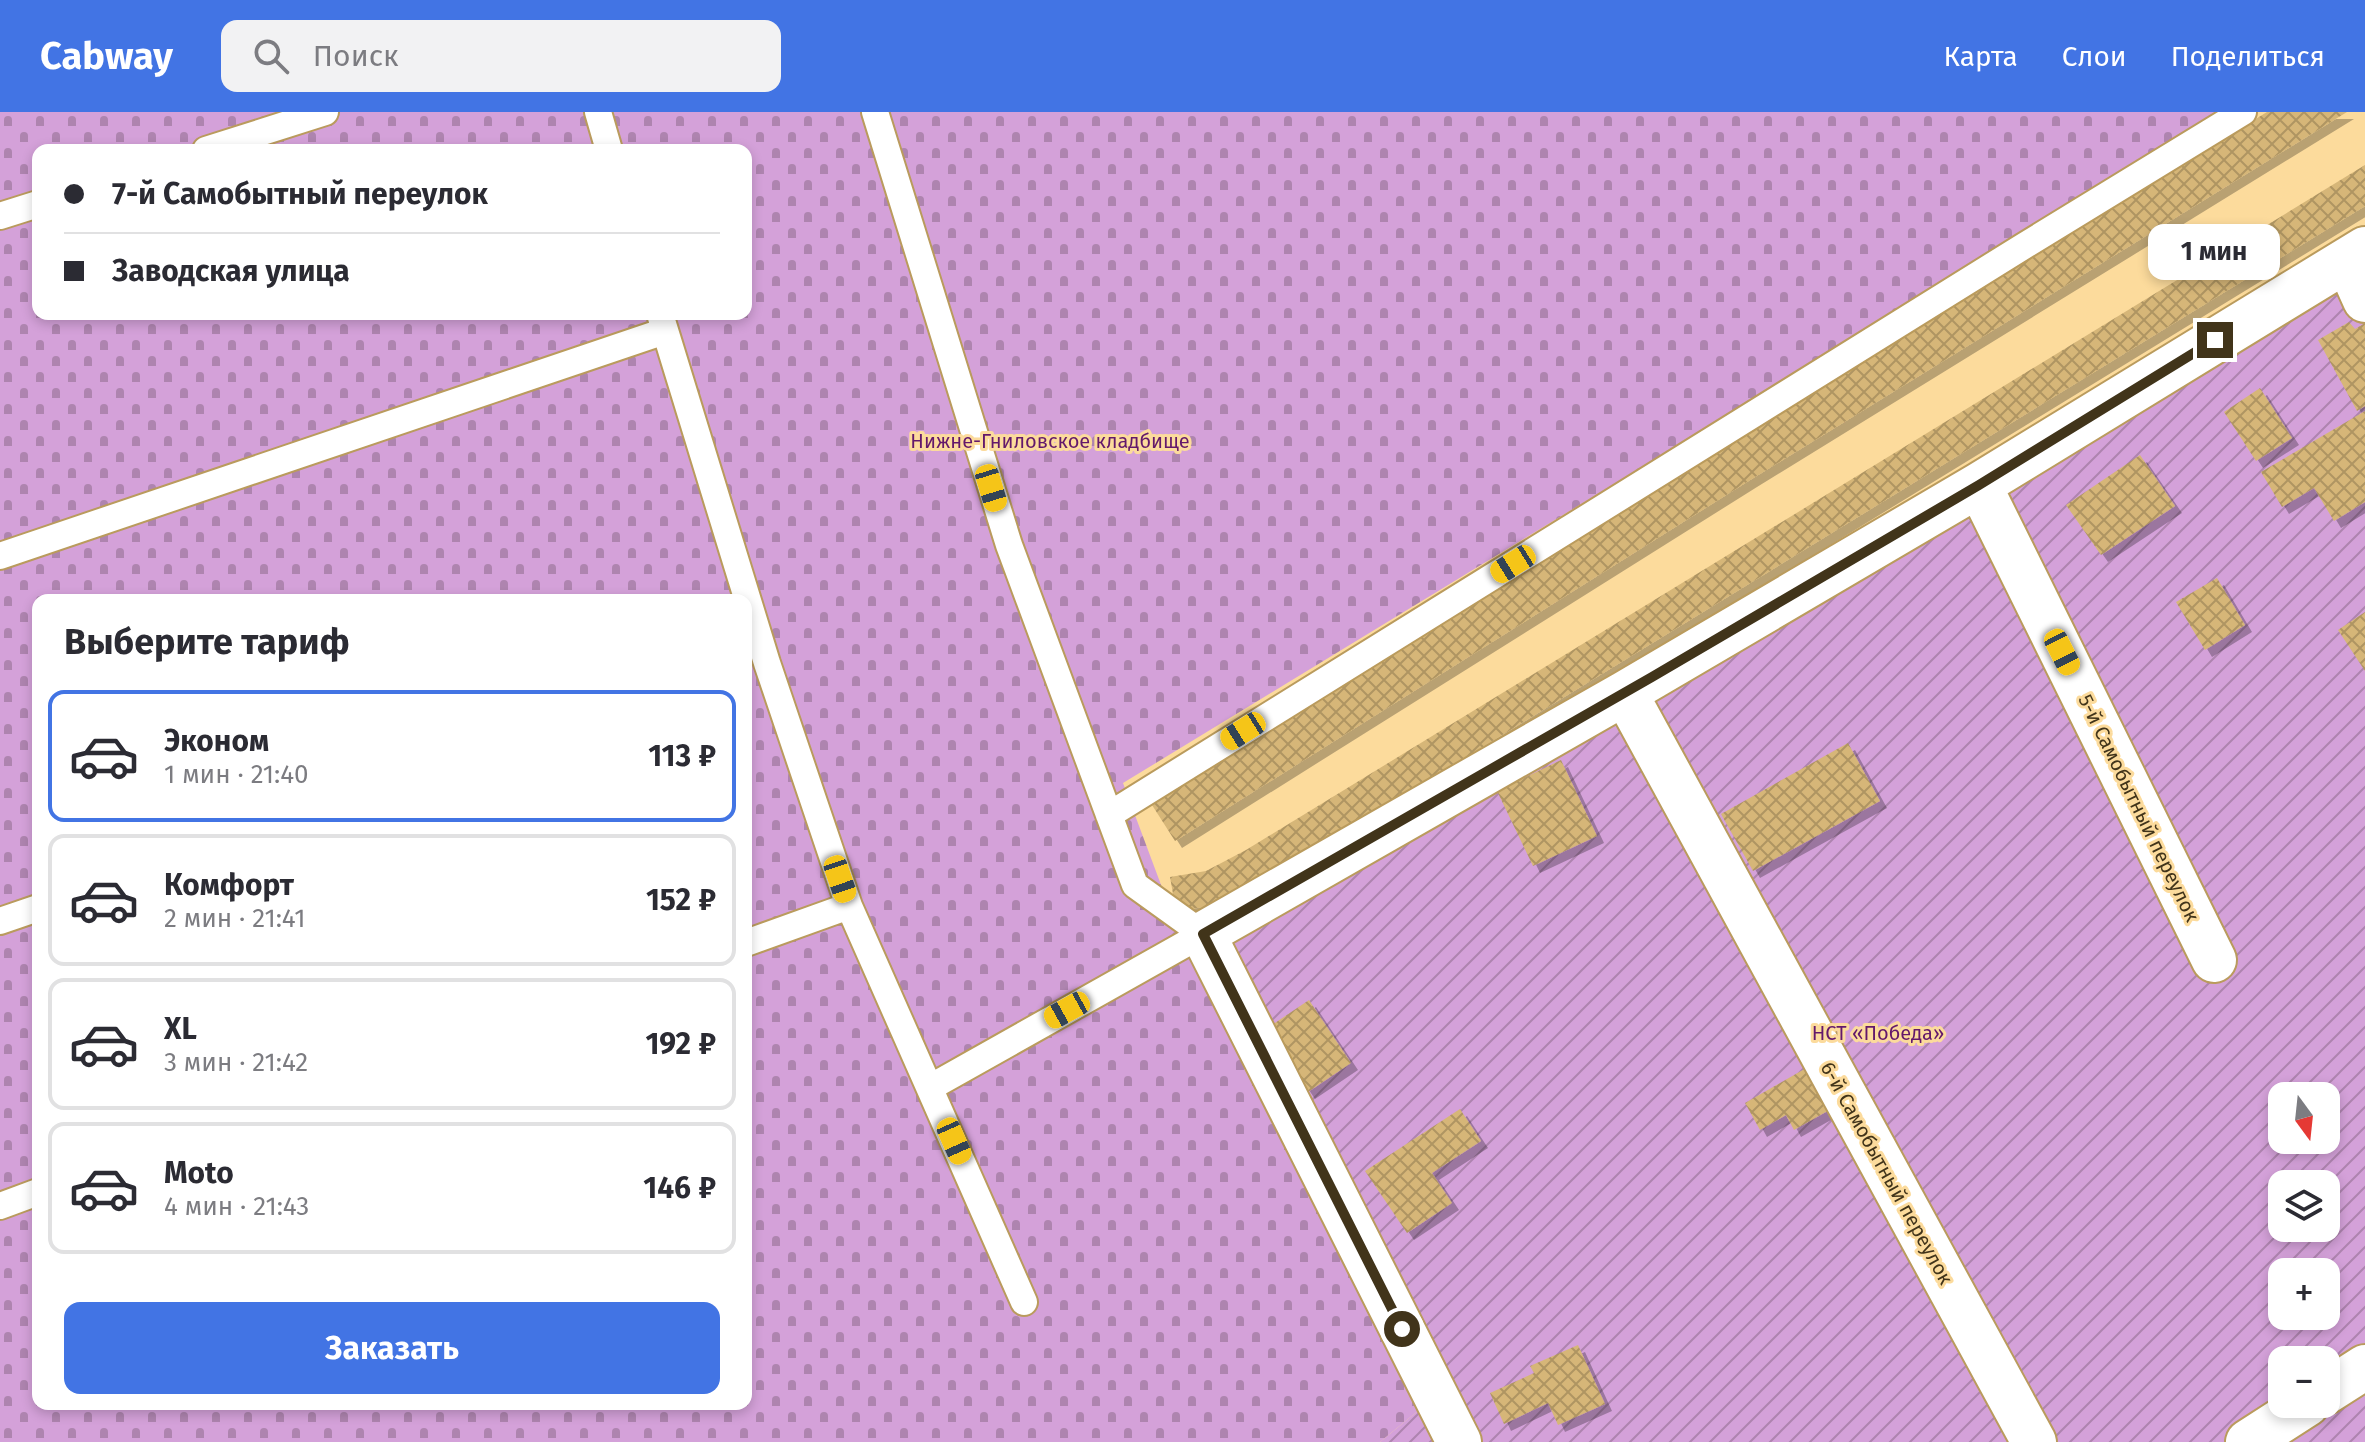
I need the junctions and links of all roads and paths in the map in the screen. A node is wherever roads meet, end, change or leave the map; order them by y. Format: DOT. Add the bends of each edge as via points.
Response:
graph roads {
  1 [pos="325,112"];
  2 [pos="598,112"];
  3 [pos="875,112"];
  4 [pos="2243,112"];
  5 [pos="225,144"];
  6 [pos="607,144"];
  7 [pos="32,206"];
  8 [pos="0,216"];
  9 [pos="2356,254"];
  10 [pos="2365,300"];
  11 [pos="662,323"];
  12 [pos="1979,485"];
  13 [pos="0,556"];
  14 [pos="736,594"];
  15 [pos="756,667"];
  16 [pos="1625,693"];
  17 [pos="1109,815"];
  18 [pos="849,906"];
  19 [pos="32,910"];
  20 [pos="0,921"];
  21 [pos="1203,934"];
  22 [pos="752,941"];
  23 [pos="2214,960"];
  24 [pos="931,1087"];
  25 [pos="32,1194"];
  26 [pos="0,1206"];
  27 [pos="1024,1302"];
  28 [pos="2365,1367"];
  29 [pos="2340,1383"];
  30 [pos="2285,1418"];
  31 [pos="1459,1442"];
  32 [pos="2034,1442"];
  33 [pos="2248,1442"];
  1 -- 5 [label="lane"];
  2 -- 6 [label="lane"];
  3 -- 17 [label="lane" via="1009,545"];
  4 -- 17 [label="lane"];
  7 -- 8 [label="lane"];
  9 -- 10 [label="street"];
  9 -- 12 [label="street"];
  11 -- 13 [label="lane"];
  11 -- 14 [label="lane"];
  12 -- 16 [label="street"];
  12 -- 23 [label="street, 5-й Самобытный переулок"];
  15 -- 18 [label="lane"];
  16 -- 21 [label="street"];
  16 -- 32 [label="street, 6-й Самобытный переулок"];
  17 -- 21 [label="lane" via="1135,885"];
  18 -- 22 [label="lane"];
  18 -- 24 [label="lane"];
  19 -- 20 [label="lane"];
  21 -- 24 [label="lane"];
  21 -- 31 [label="street"];
  24 -- 27 [label="lane"];
  25 -- 26 [label="lane"];
  28 -- 29 [label="street"];
  30 -- 33 [label="street"];
}
